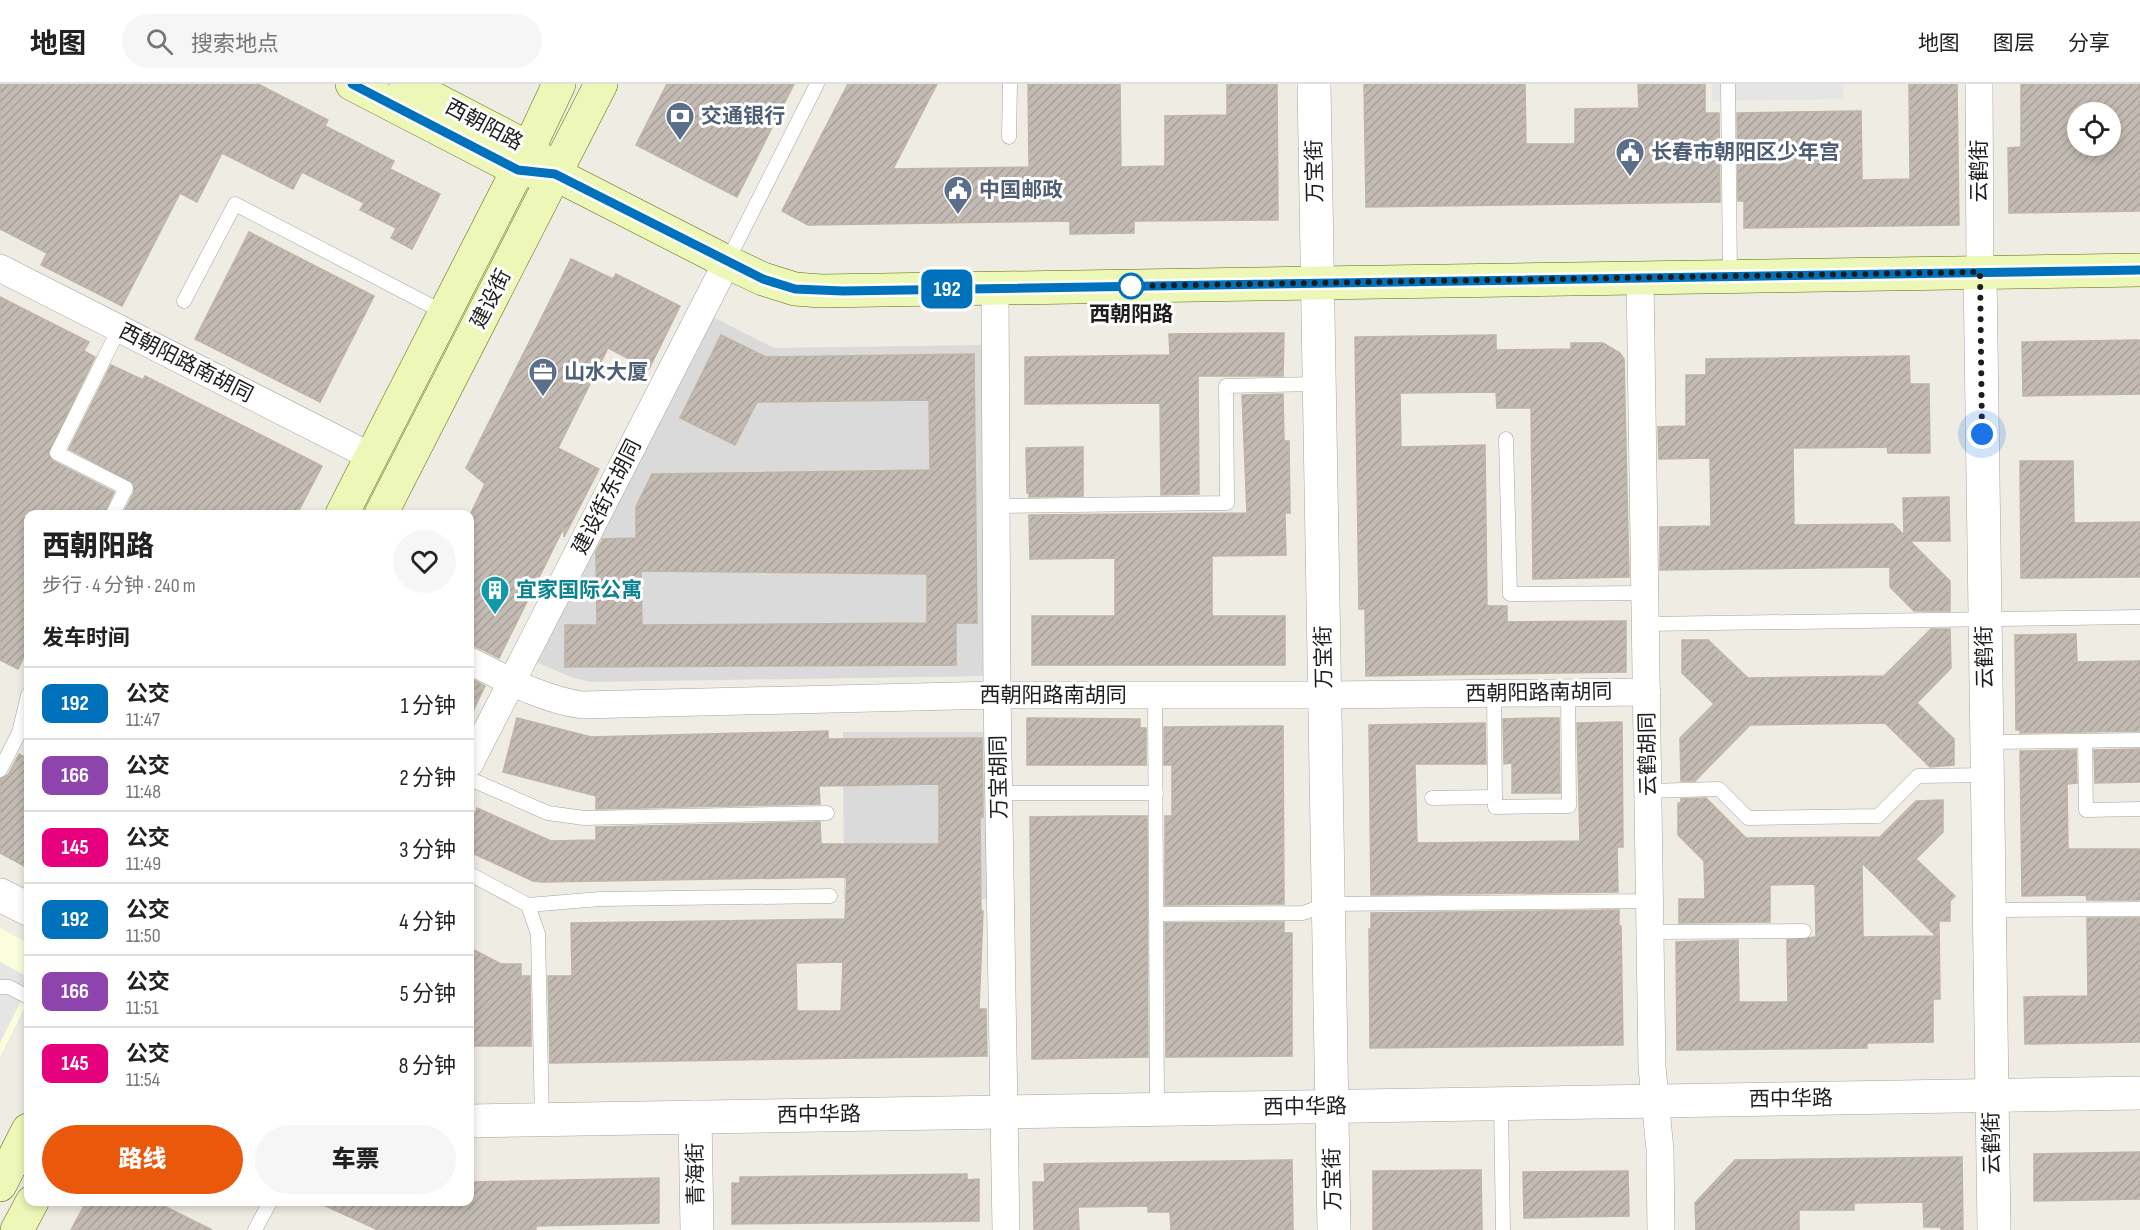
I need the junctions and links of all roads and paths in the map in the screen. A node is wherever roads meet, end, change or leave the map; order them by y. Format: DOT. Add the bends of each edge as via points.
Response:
graph roads {
  1 [pos="352,84"];
  2 [pos="406,84"];
  3 [pos="559,84"];
  4 [pos="601,84"];
  5 [pos="817,84"];
  6 [pos="1010,84"];
  7 [pos="1314,84"];
  8 [pos="1728,84"];
  9 [pos="1979,84"];
  10 [pos="1009,138"];
  11 [pos="524,159"];
  12 [pos="555,174"];
  13 [pos="727,262"];
  14 [pos="0,268"];
  15 [pos="2140,270"];
  16 [pos="1980,272"];
  17 [pos="1730,276"];
  18 [pos="1640,278"];
  19 [pos="1317,283"];
  20 [pos="995,288"];
  21 [pos="184,301"];
  22 [pos="445,313"];
  23 [pos="119,329"];
  24 [pos="1319,384"];
  25 [pos="1506,439"];
  26 [pos="372,457"];
  27 [pos="996,506"];
  28 [pos="115,510"];
  29 [pos="344,510"];
  30 [pos="383,510"];
  31 [pos="1645,592"];
  32 [pos="2140,617"];
  33 [pos="1985,620"];
  34 [pos="1646,624"];
  35 [pos="474,663"];
  36 [pos="511,682"];
  37 [pos="1647,692"];
  38 [pos="1494,693"];
  39 [pos="1568,693"];
  40 [pos="997,695"];
  41 [pos="1155,695"];
  42 [pos="1324,695"];
  43 [pos="24,712"];
  44 [pos="2140,740"];
  45 [pos="2085,741"];
  46 [pos="1987,742"];
  47 [pos="474,755"];
  48 [pos="0,770"];
  49 [pos="1987,775"];
  50 [pos="474,782"];
  51 [pos="1648,791"];
  52 [pos="999,793"];
  53 [pos="1156,793"];
  54 [pos="1495,797"];
  55 [pos="1432,798"];
  56 [pos="2140,809"];
  57 [pos="827,813"];
  58 [pos="474,876"];
  59 [pos="0,895"];
  60 [pos="830,896"];
  61 [pos="1650,901"];
  62 [pos="1328,904"];
  63 [pos="528,905"];
  64 [pos="24,907"];
  65 [pos="2140,909"];
  66 [pos="1989,910"];
  67 [pos="1156,914"];
  68 [pos="1804,931"];
  69 [pos="1650,932"];
  70 [pos="0,987"];
  71 [pos="24,995"];
  72 [pos="2140,1093"];
  73 [pos="1992,1096"];
  74 [pos="1656,1101"];
  75 [pos="1501,1104"];
  76 [pos="1332,1107"];
  77 [pos="1157,1110"];
  78 [pos="1004,1112"];
  79 [pos="695,1117"];
  80 [pos="542,1120"];
  81 [pos="474,1121"];
  82 [pos="24,1138"];
  83 [pos="0,1185"];
  84 [pos="30,1206"];
  85 [pos="268,1206"];
  86 [pos="257,1227"];
  87 [pos="17,1230"];
  88 [pos="272,1230"];
  89 [pos="697,1230"];
  90 [pos="1006,1230"];
  91 [pos="1334,1230"];
  92 [pos="1503,1230"];
  93 [pos="1661,1230"];
  94 [pos="1994,1230"];
  1 -- 11 [label="main road, 西朝阳路"];
  2 -- 11 [label="main road, 西朝阳路"];
  3 -- 11 [label="main road, 建设街"];
  4 -- 12 [label="main road, 建设街"];
  5 -- 13 [label="lane"];
  6 -- 10 [label="lane"];
  7 -- 19 [label="street, 万宝街"];
  8 -- 17 [label="lane"];
  9 -- 16 [label="street, 云鹤街"];
  11 -- 12 [label="main road, 西朝阳路"];
  11 -- 22 [label="main road, 建设街"];
  12 -- 13 [label="main road, 西朝阳路"];
  12 -- 30 [label="main road, 建设街"];
  13 -- 20 [label="main road, 西朝阳路" via="795,289"];
  13 -- 36 [label="street, 建设街东胡同"];
  14 -- 23 [label="street, 西朝阳路南胡同"];
  15 -- 16 [label="main road, 西朝阳路"];
  16 -- 17 [label="main road, 西朝阳路"];
  16 -- 33 [label="street, 云鹤街"];
  17 -- 18 [label="main road, 西朝阳路"];
  18 -- 19 [label="main road, 西朝阳路"];
  18 -- 31 [label="street, 云鹤胡同"];
  19 -- 20 [label="main road, 西朝阳路"];
  19 -- 24 [label="street, 万宝街"];
  20 -- 27 [label="street, 万宝胡同"];
  21 -- 22 [label="lane" via="235,204"];
  22 -- 26 [label="main road, 建设街"];
  23 -- 26 [label="street, 西朝阳路南胡同"];
  23 -- 28 [label="lane" via="57,453 126,488"];
  24 -- 27 [label="lane" via="1226,386 1227,503"];
  24 -- 42 [label="street, 万宝街"];
  25 -- 31 [label="lane" via="1510,594"];
  26 -- 29 [label="main road, 建设街"];
  27 -- 40 [label="street, 万宝胡同"];
  31 -- 34 [label="street, 云鹤胡同"];
  32 -- 33 [label="lane"];
  33 -- 34 [label="lane"];
  33 -- 46 [label="street, 云鹤街"];
  34 -- 37 [label="street, 云鹤胡同"];
  35 -- 36 [label="street, 西朝阳路南胡同"];
  36 -- 40 [label="street, 西朝阳路南胡同" via="561,702 582,705"];
  36 -- 47 [label="street, 建设街东胡同"];
  37 -- 39 [label="street, 西朝阳路南胡同"];
  37 -- 51 [label="street, 云鹤胡同"];
  38 -- 39 [label="street, 西朝阳路南胡同"];
  38 -- 42 [label="street, 西朝阳路南胡同"];
  38 -- 54 [label="lane"];
  39 -- 54 [label="lane" via="1569,806 1495,807"];
  40 -- 41 [label="street, 西朝阳路南胡同"];
  40 -- 52 [label="street, 万宝胡同"];
  41 -- 42 [label="street, 西朝阳路南胡同"];
  41 -- 53 [label="lane"];
  42 -- 62 [label="street, 万宝街"];
  43 -- 48 [label="lane" via="19,733"];
  44 -- 45 [label="lane"];
  45 -- 46 [label="lane"];
  45 -- 56 [label="lane" via="2086,810"];
  46 -- 49 [label="street, 云鹤街"];
  49 -- 51 [label="lane" via="1918,776 1878,816 1748,818 1719,789"];
  49 -- 66 [label="street, 云鹤街"];
  50 -- 57 [label="lane" via="548,813 584,818"];
  51 -- 61 [label="street, 云鹤胡同"];
  52 -- 53 [label="lane"];
  52 -- 78 [label="street, 万宝胡同"];
  53 -- 67 [label="lane"];
  54 -- 55 [label="lane"];
  58 -- 63 [label="lane"];
  59 -- 64 [label="street"];
  60 -- 63 [label="lane" via="600,899"];
  61 -- 62 [label="lane"];
  61 -- 69 [label="street, 云鹤胡同"];
  62 -- 67 [label="lane" via="1303,913"];
  62 -- 76 [label="street, 万宝街"];
  63 -- 80 [label="lane" via="538,934"];
  65 -- 66 [label="lane"];
  66 -- 73 [label="street, 云鹤街"];
  67 -- 77 [label="lane"];
  68 -- 69 [label="lane"];
  69 -- 74 [label="street, 云鹤胡同"];
  70 -- 71 [label="lane"];
  72 -- 73 [label="street, 西中华路"];
  73 -- 74 [label="street, 西中华路"];
  73 -- 94 [label="street, 云鹤街"];
  74 -- 75 [label="street, 西中华路"];
  74 -- 93 [label="street, 云鹤胡同"];
  75 -- 76 [label="street, 西中华路"];
  75 -- 92 [label="lane"];
  76 -- 77 [label="street, 西中华路"];
  76 -- 91 [label="street, 万宝街"];
  77 -- 78 [label="street, 西中华路"];
  78 -- 79 [label="street, 西中华路"];
  78 -- 90 [label="street, 万宝胡同"];
  79 -- 80 [label="street, 西中华路"];
  79 -- 89 [label="street, 青海街"];
  80 -- 81 [label="street, 西中华路"];
  82 -- 83 [label="main road"];
  84 -- 87 [label="main road"];
  85 -- 86 [label="lane"];
  86 -- 88 [label="lane"];
}
